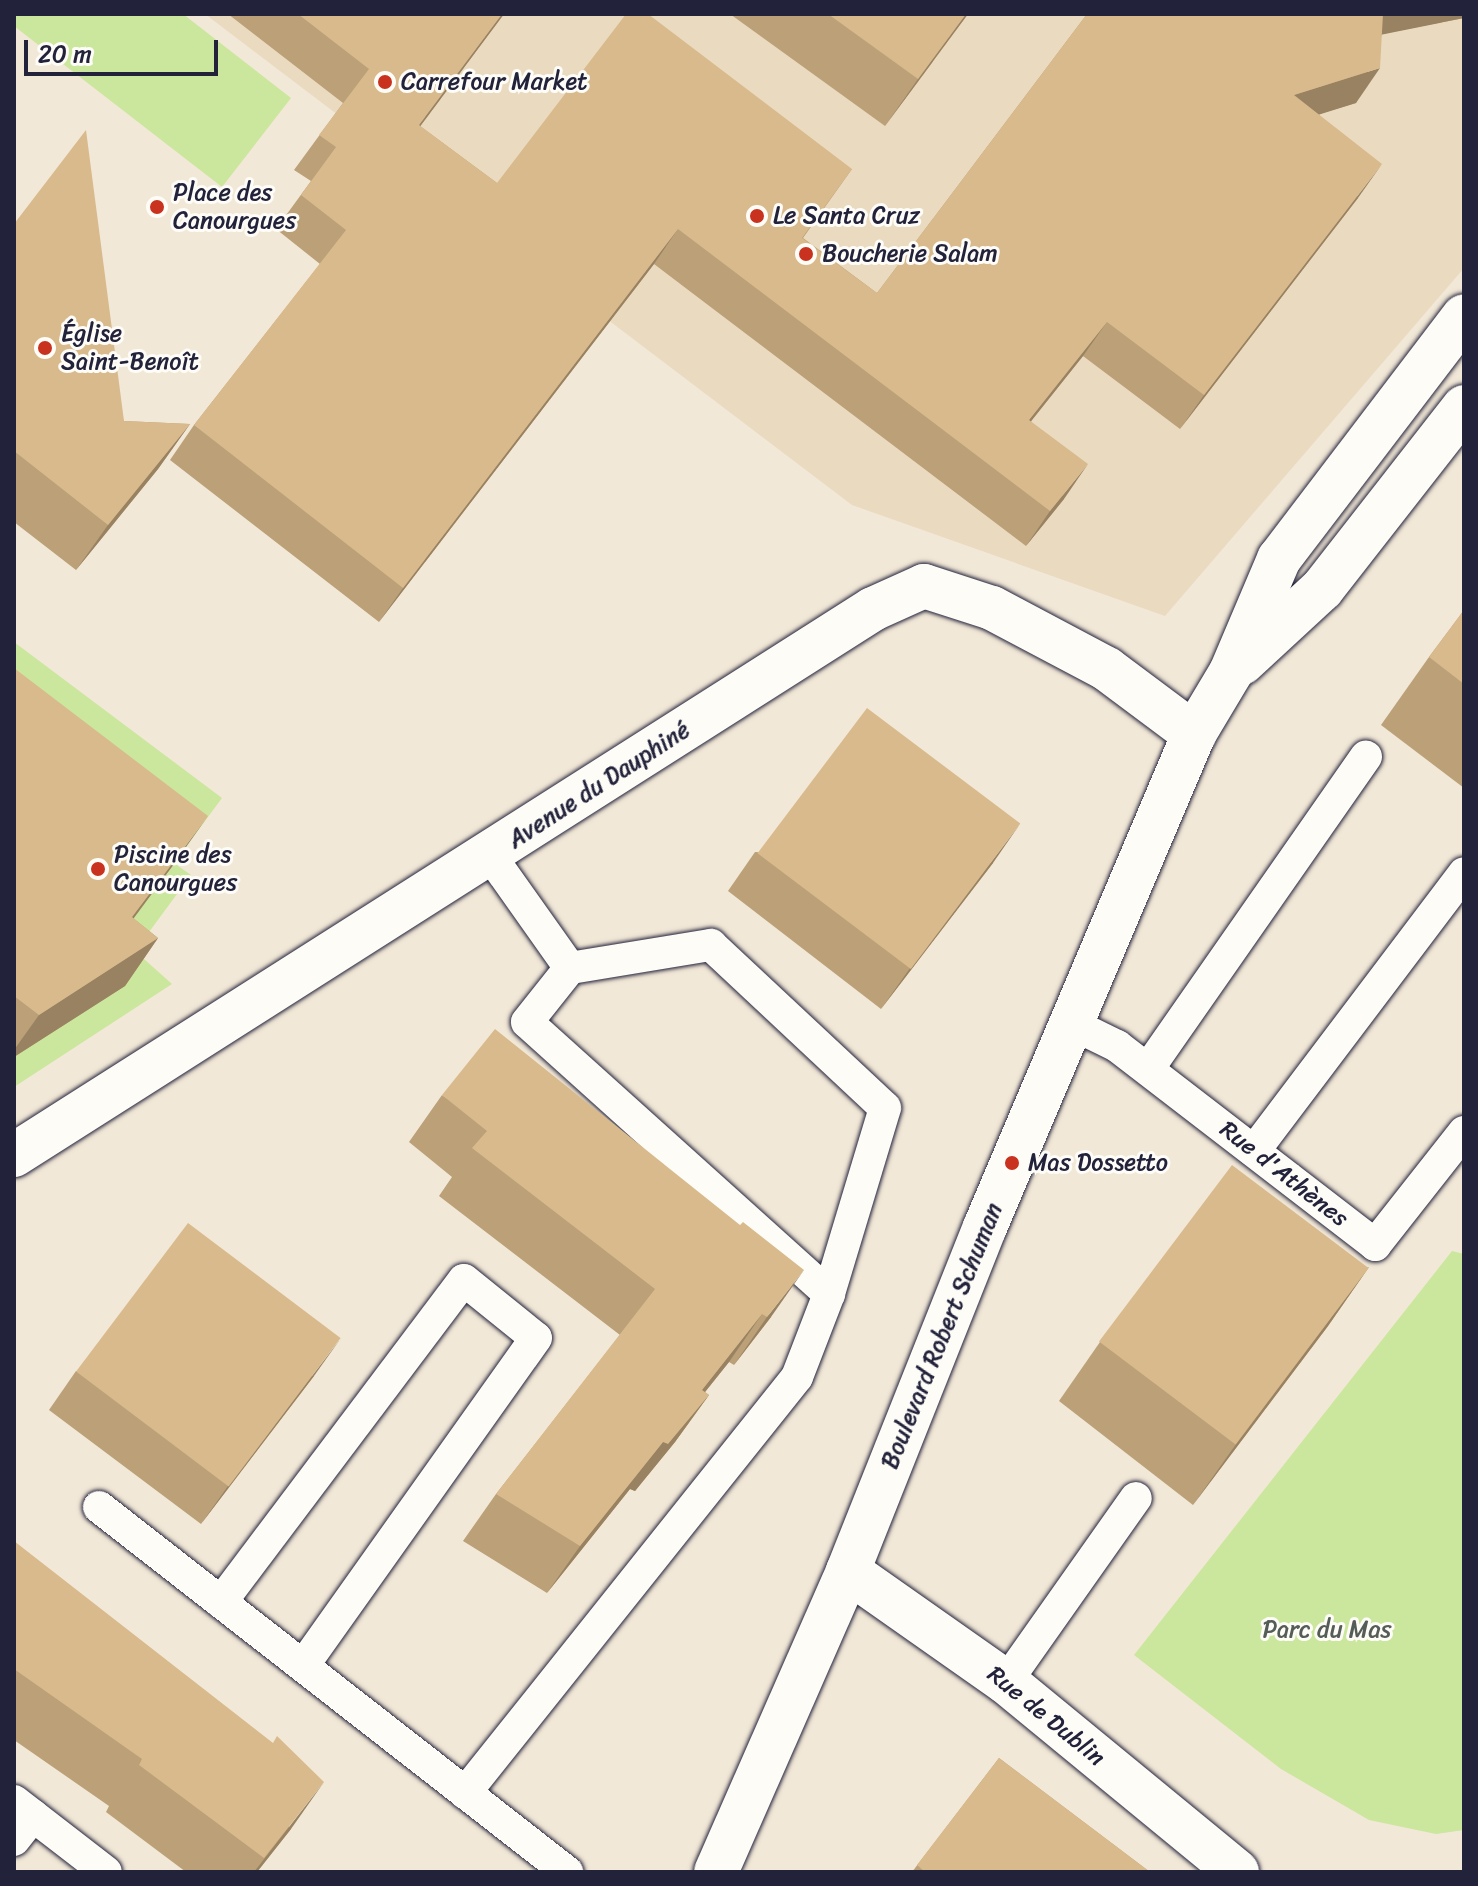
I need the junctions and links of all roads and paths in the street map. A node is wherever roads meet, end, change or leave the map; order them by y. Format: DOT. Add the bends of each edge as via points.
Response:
graph roads {
  1 [pos="1464,316"];
  2 [pos="1464,407"];
  3 [pos="1231,672"];
  4 [pos="1194,734"];
  5 [pos="1366,757"];
  6 [pos="490,855"];
  7 [pos="1464,873"];
  8 [pos="570,968"];
  9 [pos="1074,1025"];
  10 [pos="1148,1069"];
  11 [pos="1464,1132"];
  12 [pos="1254,1151"];
  13 [pos="14,1155"];
  14 [pos="829,1294"];
  15 [pos="1136,1498"];
  16 [pos="99,1507"];
  17 [pos="848,1571"];
  18 [pos="221,1602"];
  19 [pos="303,1666"];
  20 [pos="1006,1682"];
  21 [pos="465,1793"];
  22 [pos="20,1819"];
  23 [pos="106,1872"];
  24 [pos="567,1872"];
  25 [pos="716,1872"];
  26 [pos="1237,1872"];
  1 -- 3 [label="main road, Boulevard Robert Schuman" via="1279,559"];
  2 -- 3 [label="main road, Boulevard Robert Schuman" via="1322,589"];
  3 -- 4 [label="main road, Boulevard Robert Schuman"];
  4 -- 6 [label="main road, Avenue du Dauphiné" via="1107,669 992,608 924,586 873,609"];
  4 -- 9 [label="main road, Boulevard Robert Schuman"];
  5 -- 10 [label="lane"];
  6 -- 8 [label="lane"];
  6 -- 13 [label="main road, Avenue du Dauphiné"];
  7 -- 12 [label="lane"];
  8 -- 14 [label="lane" via="527,1022"];
  8 -- 14 [label="lane" via="711,945 885,1108"];
  9 -- 10 [label="lane, Rue d'Athènes"];
  9 -- 17 [label="main road, Boulevard Robert Schuman" via="985,1227"];
  10 -- 12 [label="lane, Rue d'Athènes"];
  11 -- 12 [label="lane, Rue d'Athènes" via="1375,1245"];
  14 -- 21 [label="lane" via="797,1377"];
  15 -- 20 [label="lane"];
  16 -- 18 [label="lane"];
  17 -- 20 [label="main road, Rue de Dublin"];
  17 -- 25 [label="main road, Boulevard Robert Schuman"];
  18 -- 19 [label="lane"];
  18 -- 19 [label="lane" via="464,1280 536,1338"];
  19 -- 21 [label="lane"];
  20 -- 26 [label="main road, Rue de Dublin"];
  21 -- 24 [label="lane"];
  22 -- 23 [label="lane"];
}
